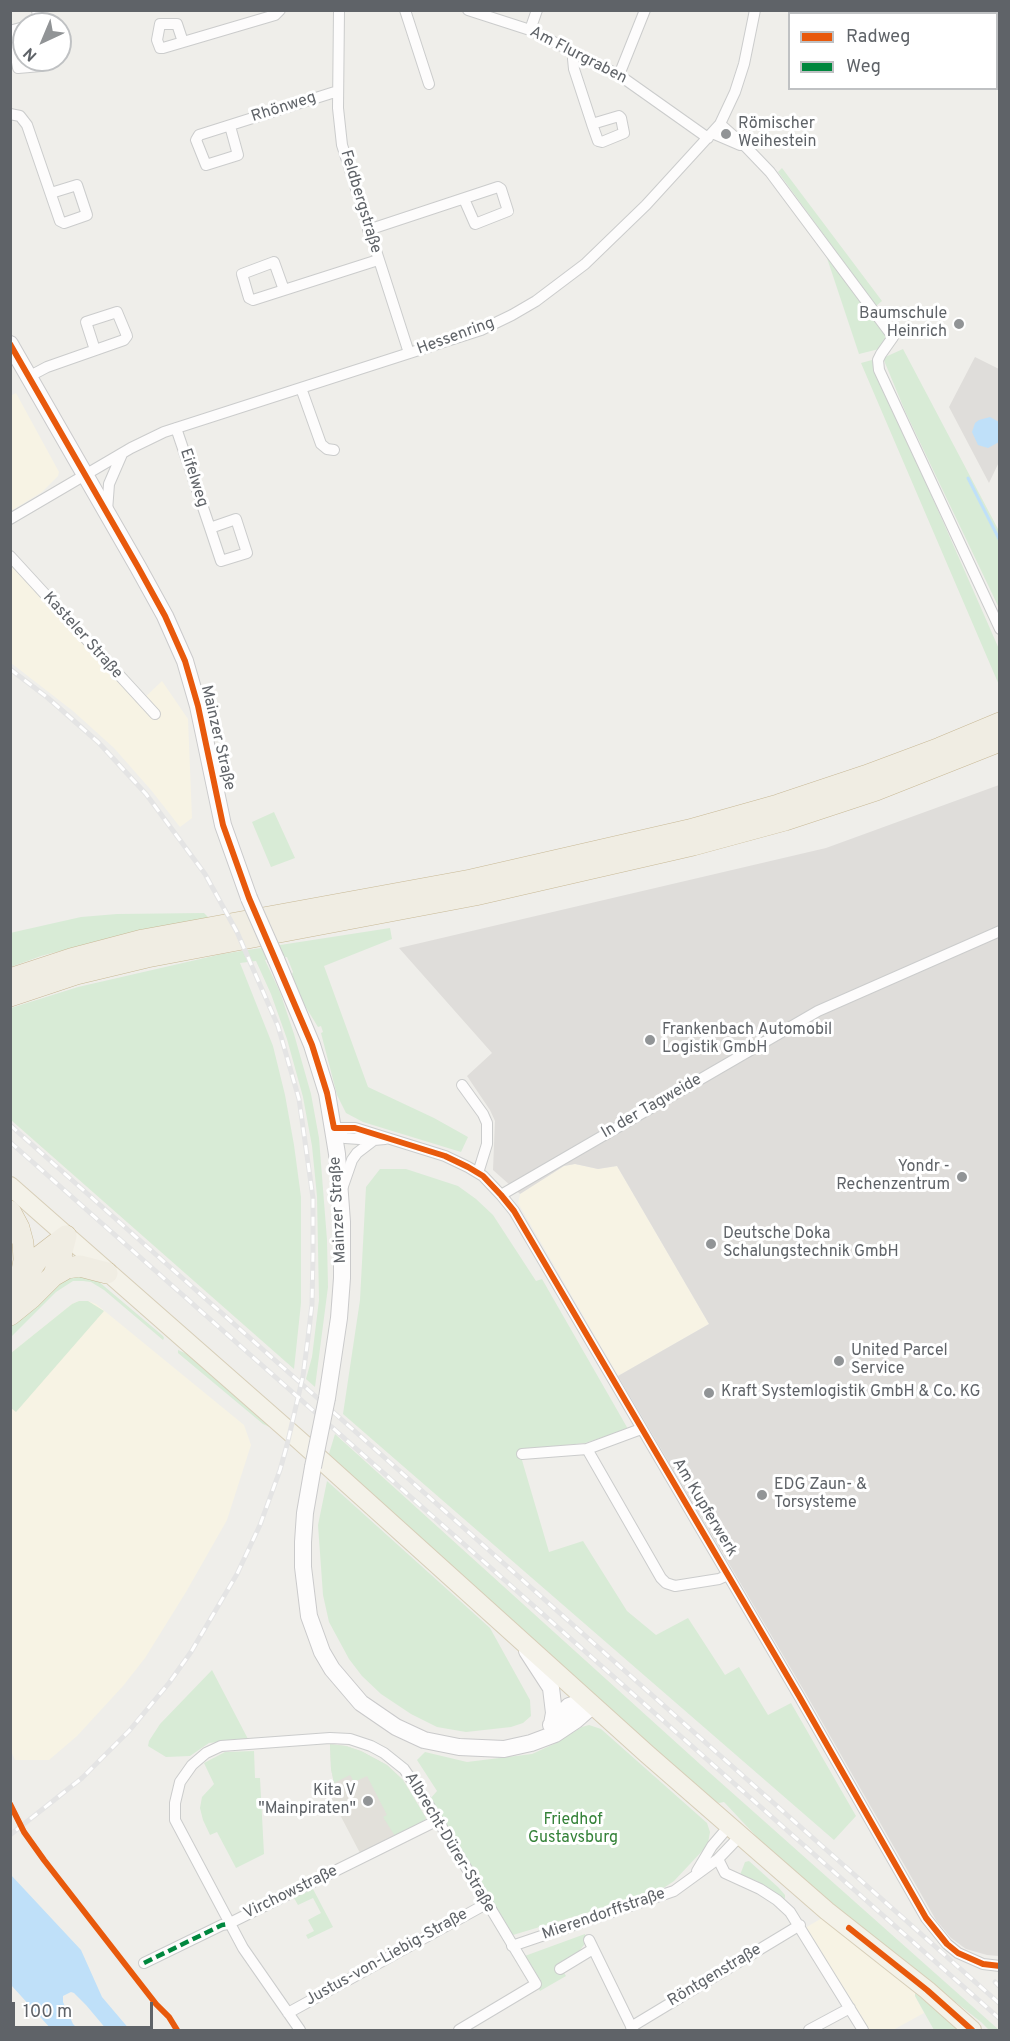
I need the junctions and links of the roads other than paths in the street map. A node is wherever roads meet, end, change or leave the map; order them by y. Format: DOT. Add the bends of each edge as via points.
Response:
graph roads {
  1 [pos="280,10"];
  2 [pos="339,10"];
  3 [pos="405,10"];
  4 [pos="468,10"];
  5 [pos="537,10"];
  6 [pos="645,10"];
  7 [pos="755,10"];
  8 [pos="530,30"];
  9 [pos="183,42"];
  10 [pos="574,52"];
  11 [pos="620,75"];
  12 [pos="429,84"];
  13 [pos="338,91"];
  14 [pos="10,114"];
  15 [pos="592,124"];
  16 [pos="720,124"];
  17 [pos="230,126"];
  18 [pos="710,136"];
  19 [pos="747,148"];
  20 [pos="51,193"];
  21 [pos="464,199"];
  22 [pos="368,230"];
  23 [pos="378,260"];
  24 [pos="284,290"];
  25 [pos="10,344"];
  26 [pos="95,350"];
  27 [pos="409,353"];
  28 [pos="30,376"];
  29 [pos="301,388"];
  30 [pos="176,428"];
  31 [pos="334,450"];
  32 [pos="122,454"];
  33 [pos="85,476"];
  34 [pos="107,513"];
  35 [pos="10,519"];
  36 [pos="210,528"];
  37 [pos="10,556"];
  38 [pos="999,629"];
  39 [pos="154,714"];
  40 [pos="999,723"];
  41 [pos="999,741"];
  42 [pos="999,931"];
  43 [pos="10,979"];
  44 [pos="10,996"];
  45 [pos="462,1085"];
  46 [pos="334,1128"];
  47 [pos="388,1139"];
  48 [pos="374,1140"];
  49 [pos="478,1173"];
  50 [pos="10,1186"];
  51 [pos="341,1193"];
  52 [pos="501,1195"];
  53 [pos="10,1211"];
  54 [pos="66,1236"];
  55 [pos="107,1273"];
  56 [pos="53,1276"];
  57 [pos="20,1285"];
  58 [pos="10,1304"];
  59 [pos="10,1315"];
  60 [pos="641,1429"];
  61 [pos="587,1449"];
  62 [pos="522,1454"];
  63 [pos="728,1575"];
  64 [pos="518,1638"];
  65 [pos="593,1705"];
  66 [pos="553,1729"];
  67 [pos="438,1821"];
  68 [pos="736,1830"];
  69 [pos="718,1859"];
  70 [pos="693,1879"];
  71 [pos="486,1904"];
  72 [pos="228,1924"];
  73 [pos="800,1925"];
  74 [pos="512,1946"];
  75 [pos="144,1963"];
  76 [pos="999,1966"];
  77 [pos="560,1969"];
  78 [pos="850,2008"];
  79 [pos="288,2013"];
  80 [pos="632,2029"];
  81 [pos="300,2031"];
  82 [pos="459,2031"];
  83 [pos="809,2031"];
  84 [pos="863,2031"];
  85 [pos="972,2031"];
  1 -- 9 [label="street" via="275,15"];
  2 -- 13 [label="street, Feldbergstraße"];
  3 -- 12 [label="street"];
  4 -- 8 [label="street, Am Flurgraben"];
  5 -- 8 [label="street"];
  6 -- 11 [label="street"];
  7 -- 16 [label="street, Hessenring" via="744,64"];
  8 -- 10 [label="street, Am Flurgraben"];
  10 -- 11 [label="street, Am Flurgraben"];
  10 -- 15 [label="street" via="574,69"];
  11 -- 18 [label="street, Am Flurgraben"];
  13 -- 17 [label="street, Rhönweg"];
  13 -- 22 [label="street, Feldbergstraße" via="342,145"];
  14 -- 20 [label="street" via="20,116 27,124"];
  16 -- 18 [label="street, Hessenring"];
  16 -- 19 [label="street"];
  18 -- 19 [label="street, Am Flurgraben"];
  18 -- 27 [label="street, Hessenring" via="585,264 536,301 481,330"];
  19 -- 38 [label="street" via="770,172 893,338 880,354 879,370"];
  21 -- 22 [label="street"];
  22 -- 23 [label="street, Feldbergstraße"];
  23 -- 24 [label="street"];
  23 -- 27 [label="street, Feldbergstraße"];
  25 -- 28 [label="main road, Mainzer Straße"];
  26 -- 28 [label="street"];
  27 -- 29 [label="street, Hessenring"];
  28 -- 33 [label="main road, Mainzer Straße"];
  29 -- 30 [label="street, Hessenring"];
  29 -- 31 [label="street" via="318,439 325,448"];
  30 -- 32 [label="street, Hessenring"];
  30 -- 36 [label="street, Eifelweg"];
  32 -- 33 [label="street, Hessenring"];
  32 -- 34 [label="street" via="109,484"];
  33 -- 34 [label="main road, Mainzer Straße"];
  33 -- 35 [label="street"];
  34 -- 46 [label="main road, Mainzer Straße, bridge" via="165,616 185,661 223,825 249,898 312,1045"];
  37 -- 39 [label="street, Kasteler Straße"];
  40 -- 43 [label="highway" via="865,776 689,830 471,880 143,940"];
  41 -- 44 [label="highway" via="830,805 693,846 475,896 129,961"];
  42 -- 52 [label="street, In der Tagweide" via="818,1011"];
  45 -- 49 [label="street" via="487,1123 487,1143"];
  46 -- 47 [label="street, Am Kupferwerk" via="356,1128"];
  46 -- 48 [label="street, Am Kupferwerk" via="345,1138"];
  46 -- 51 [label="main road, Mainzer Straße"];
  47 -- 48 [label="street, Am Kupferwerk"];
  47 -- 49 [label="street, Am Kupferwerk" via="431,1151"];
  48 -- 51 [label="street" via="352,1160"];
  49 -- 52 [label="street, Am Kupferwerk"];
  50 -- 54 [label="main road"];
  51 -- 66 [label="main road, Mainzer Straße, bridge" via="339,1318 305,1513 303,1568 314,1633 332,1669 361,1703 420,1738 459,1747 504,1749 531,1743"];
  52 -- 60 [label="street, Am Kupferwerk"];
  53 -- 57 [label="highway" via="23,1243"];
  54 -- 55 [label="main road"];
  54 -- 56 [label="highway"];
  54 -- 57 [label="highway" via="40,1256"];
  55 -- 56 [label="highway" via="80,1266"];
  55 -- 64 [label="main road"];
  56 -- 59 [label="highway"];
  57 -- 58 [label="highway"];
  60 -- 61 [label="street"];
  60 -- 63 [label="street, Am Kupferwerk"];
  61 -- 62 [label="street"];
  61 -- 63 [label="street" via="666,1583 675,1586"];
  63 -- 76 [label="street, Am Kupferwerk" via="926,1918 958,1953"];
  64 -- 65 [label="main road"];
  64 -- 66 [label="main road" via="551,1688"];
  65 -- 66 [label="main road" via="576,1720"];
  65 -- 68 [label="main road"];
  67 -- 71 [label="street, Albrecht-Dürer-Straße"];
  67 -- 72 [label="street, Virchowstraße"];
  67 -- 72 [label="street, Albrecht-Dürer-Straße" via="402,1766 361,1742 330,1738 220,1746 187,1770 180,1782 175,1820"];
  68 -- 69 [label="street, Mierendorffstraße"];
  68 -- 70 [label="street" via="712,1846"];
  68 -- 85 [label="main road"];
  69 -- 70 [label="street, Mierendorffstraße"];
  69 -- 73 [label="street" via="725,1873 760,1888"];
  70 -- 74 [label="street, Mierendorffstraße" via="674,1891"];
  71 -- 74 [label="street, Albrecht-Dürer-Straße"];
  71 -- 79 [label="street, Justus-von-Liebig-Straße"];
  72 -- 75 [label="street, Virchowstraße"];
  72 -- 79 [label="street, Albrecht-Dürer-Straße"];
  73 -- 78 [label="street"];
  73 -- 80 [label="street, Röntgenstraße"];
  74 -- 82 [label="street, Albrecht-Dürer-Straße" via="536,1984"];
  77 -- 80 [label="street" via="591,1945"];
  78 -- 83 [label="street"];
  78 -- 84 [label="street"];
  79 -- 81 [label="street, Albrecht-Dürer-Straße"];
}
